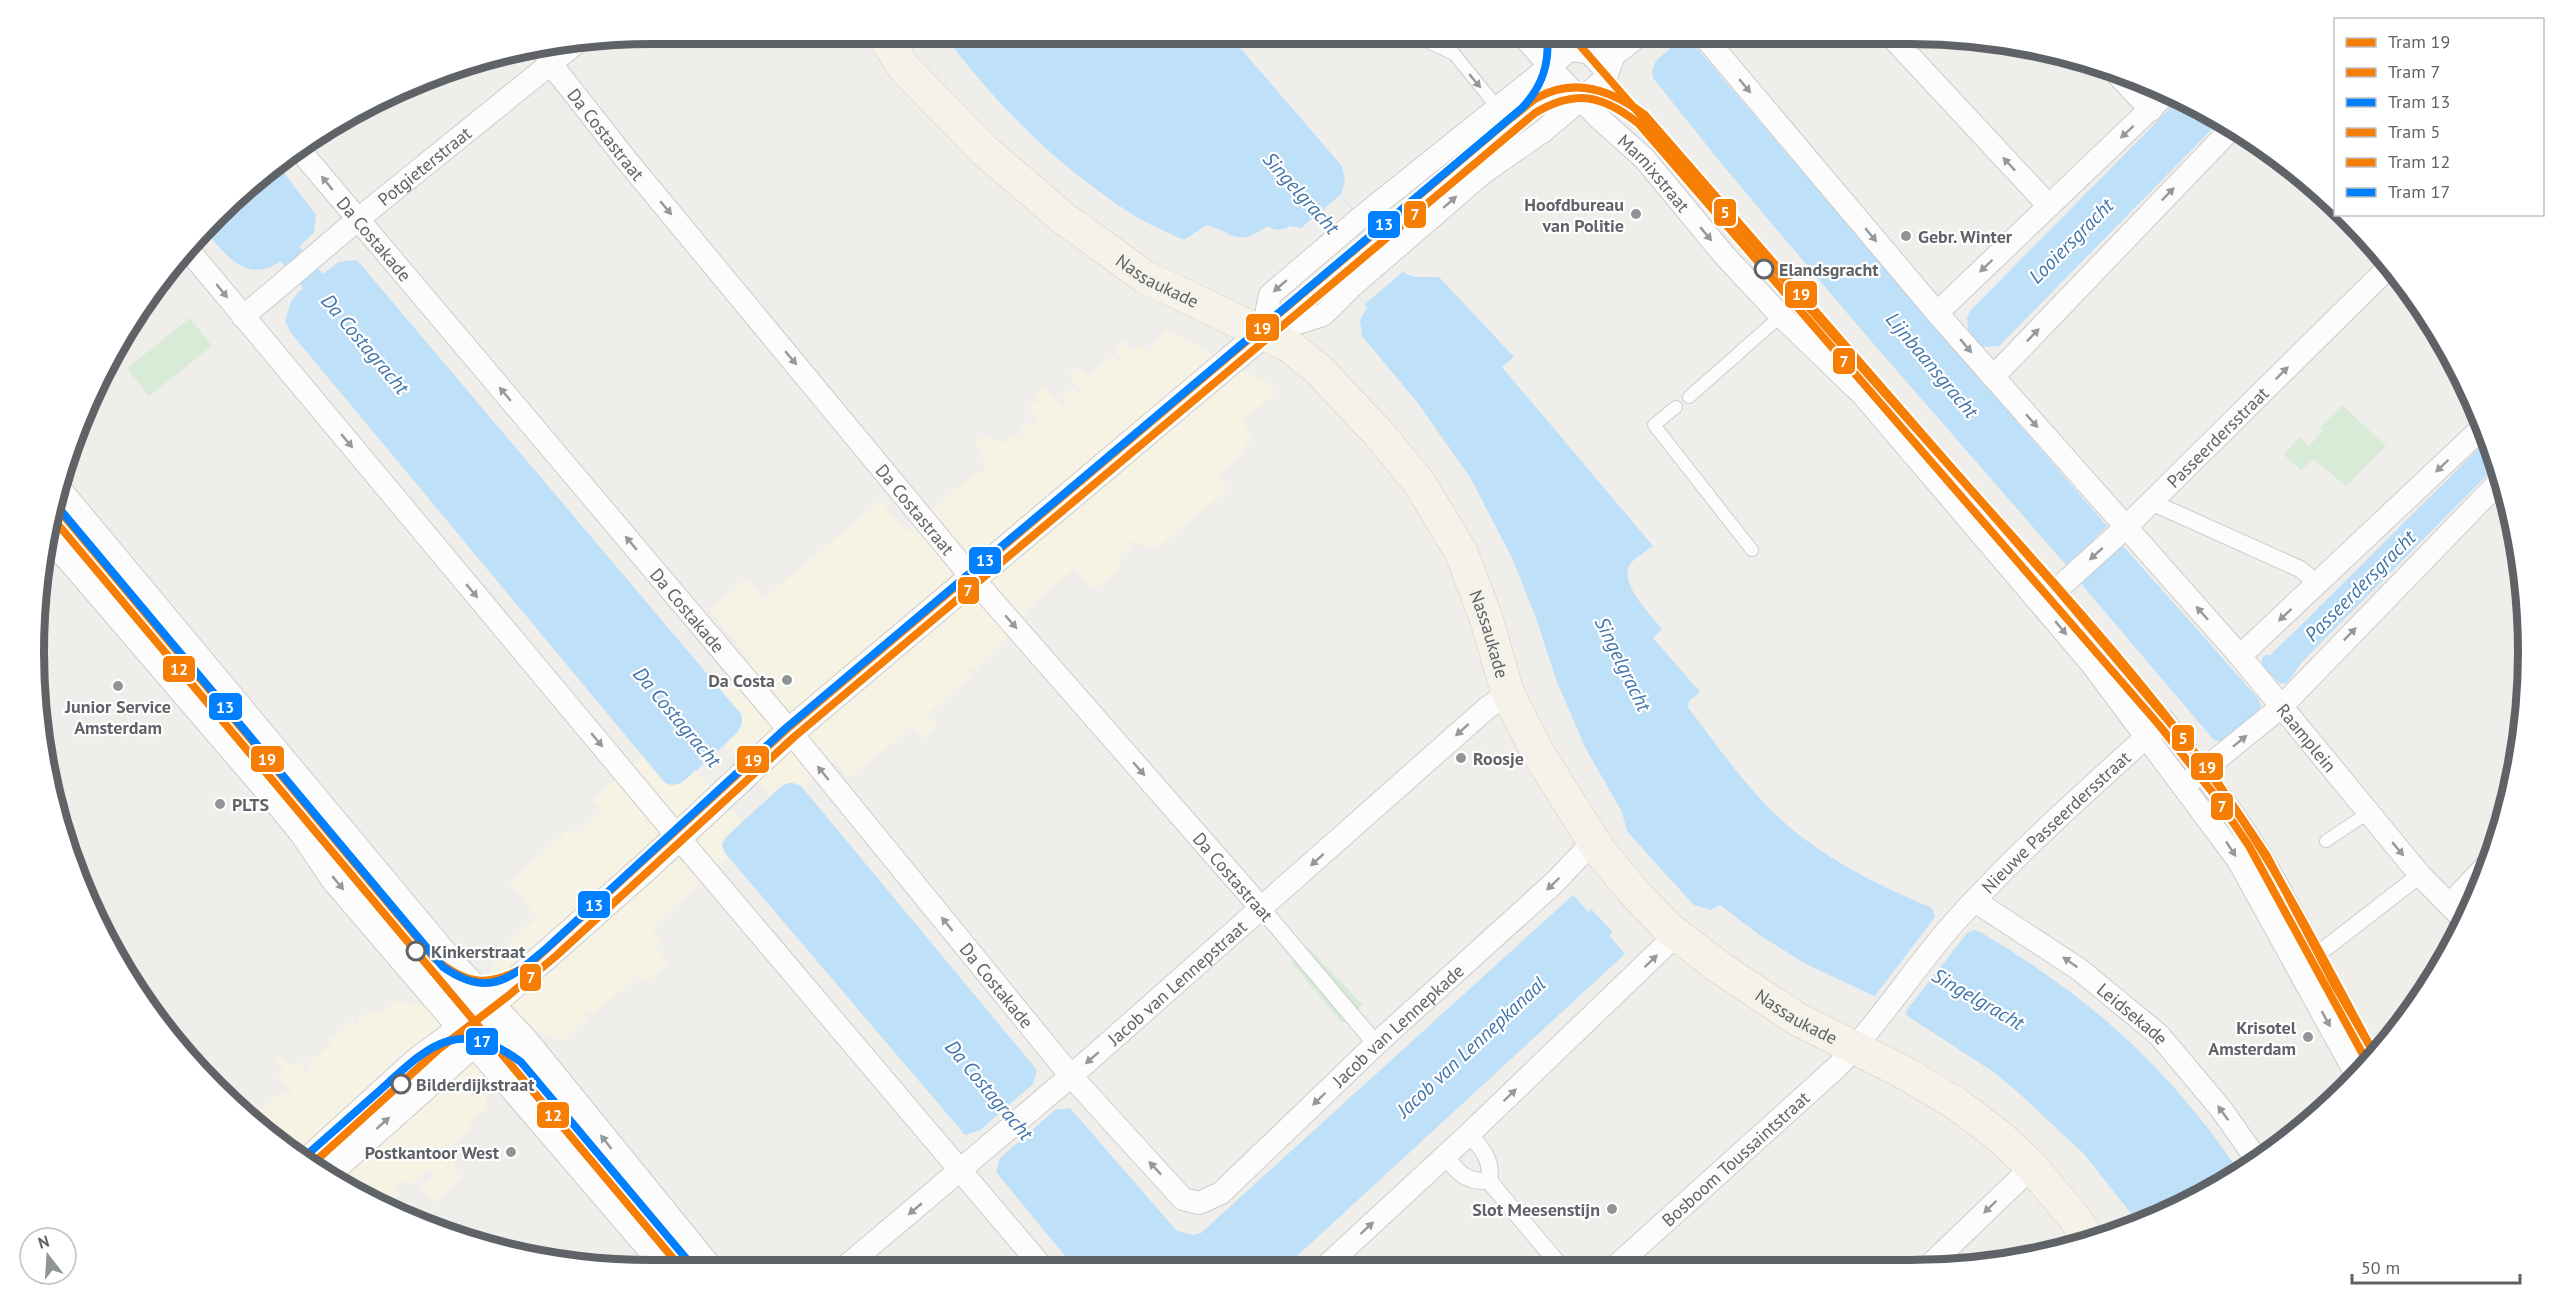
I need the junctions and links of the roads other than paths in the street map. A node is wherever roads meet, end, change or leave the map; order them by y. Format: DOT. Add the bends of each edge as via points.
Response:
graph roads {
  1 [pos="889,44"];
  2 [pos="1432,44"];
  3 [pos="1446,44"];
  4 [pos="1531,44"];
  5 [pos="1550,44"];
  6 [pos="1575,44"];
  7 [pos="1628,44"];
  8 [pos="1710,44"];
  9 [pos="1898,44"];
  10 [pos="568,50"];
  11 [pos="545,53"];
  12 [pos="1583,53"];
  13 [pos="1453,54"];
  14 [pos="1614,55"];
  15 [pos="551,64"];
  16 [pos="1551,67"];
  17 [pos="1606,77"];
  18 [pos="2126,84"];
  19 [pos="1582,95"];
  20 [pos="2162,98"];
  21 [pos="1497,108"];
  22 [pos="2151,110"];
  23 [pos="1526,112"];
  24 [pos="1637,114"];
  25 [pos="2227,133"];
  26 [pos="303,154"];
  27 [pos="2049,206"];
  28 [pos="357,220"];
  29 [pos="1383,246"];
  30 [pos="192,255"];
  31 [pos="2385,272"];
  32 [pos="1793,305"];
  33 [pos="243,317"];
  34 [pos="1943,319"];
  35 [pos="1262,334"];
  36 [pos="1988,372"];
  37 [pos="1689,397"];
  38 [pos="1676,407"];
  39 [pos="2477,433"];
  40 [pos="2495,485"];
  41 [pos="63,498"];
  42 [pos="2151,502"];
  43 [pos="59,517"];
  44 [pos="2124,529"];
  45 [pos="54,541"];
  46 [pos="1752,550"];
  47 [pos="973,578"];
  48 [pos="2318,584"];
  49 [pos="2047,598"];
  50 [pos="2240,656"];
  51 [pos="2267,691"];
  52 [pos="1508,694"];
  53 [pos="2164,722"];
  54 [pos="790,732"];
  55 [pos="2145,738"];
  56 [pos="265,764"];
  57 [pos="2203,771"];
  58 [pos="2183,787"];
  59 [pos="288,791"];
  60 [pos="2368,813"];
  61 [pos="678,837"];
  62 [pos="2326,841"];
  63 [pos="1596,846"];
  64 [pos="2420,874"];
  65 [pos="2475,878"];
  66 [pos="1975,901"];
  67 [pos="2450,904"];
  68 [pos="1262,909"];
  69 [pos="2459,914"];
  70 [pos="1672,931"];
  71 [pos="2326,947"];
  72 [pos="1891,1004"];
  73 [pos="478,1023"];
  74 [pos="1376,1044"];
  75 [pos="1855,1048"];
  76 [pos="2367,1053"];
  77 [pos="2353,1068"];
  78 [pos="1071,1076"];
  79 [pos="1469,1134"];
  80 [pos="2253,1154"];
  81 [pos="1446,1156"];
  82 [pos="313,1157"];
  83 [pos="2032,1167"];
  84 [pos="331,1169"];
  85 [pos="960,1171"];
  86 [pos="1489,1181"];
  87 [pos="1199,1203"];
  88 [pos="2085,1234"];
  89 [pos="1936,1259"];
  90 [pos="663,1260"];
  91 [pos="680,1260"];
  92 [pos="702,1260"];
  93 [pos="854,1260"];
  94 [pos="1036,1260"];
  95 [pos="1333,1260"];
  96 [pos="1555,1260"];
  97 [pos="1623,1260"];
  1 -- 35 [label="main road, Nassaukade" via="904,68 984,150 1062,217 1145,277"];
  2 -- 13 [label="lane"];
  3 -- 13 [label="lane"];
  4 -- 16 [label="street, Marnixstraat"];
  5 -- 16 [label="lane"];
  6 -- 12 [label="lane, Marnixstraat"];
  7 -- 14 [label="street"];
  8 -- 34 [label="street, one-way"];
  27 -- 9 [label="street, one-way"];
  10 -- 15 [label="street, Potgieterstraat"];
  11 -- 15 [label="street, Da Costastraat"];
  12 -- 14 [label="street"];
  12 -- 16 [label="street" via="1570,50"];
  12 -- 17 [label="lane, Marnixstraat"];
  13 -- 21 [label="lane, one-way"];
  14 -- 17 [label="street"];
  15 -- 28 [label="street, Potgieterstraat"];
  15 -- 47 [label="street, Da Costastraat, one-way"];
  16 -- 19 [label="street, Marnixstraat"];
  16 -- 21 [label="street"];
  16 -- 23 [label="lane" via="1544,86"];
  17 -- 19 [label="street"];
  17 -- 24 [label="lane, Marnixstraat"];
  18 -- 22 [label="street"];
  19 -- 23 [label="lane" via="1556,98"];
  19 -- 24 [label="lane" via="1618,100"];
  29 -- 19 [label="street, one-way" via="1542,132"];
  19 -- 32 [label="street, Marnixstraat, one-way" via="1600,118 1644,158 1724,255"];
  20 -- 22 [label="street"];
  21 -- 35 [label="street, one-way" via="1270,295"];
  22 -- 27 [label="street, one-way"];
  23 -- 29 [label="lane"];
  24 -- 32 [label="lane, Marnixstraat"];
  36 -- 25 [label="street, one-way"];
  28 -- 26 [label="street, Da Costakade, one-way"];
  27 -- 34 [label="street, one-way"];
  28 -- 33 [label="street, Potgieterstraat"];
  54 -- 28 [label="street, Da Costakade, one-way"];
  29 -- 35 [label="street" via="1344,279 1323,315"];
  30 -- 33 [label="street, one-way"];
  42 -- 31 [label="street, Passeerdersstraat, one-way"];
  32 -- 37 [label="lane"];
  32 -- 49 [label="street, Marnixstraat" via="1863,395"];
  33 -- 61 [label="street, one-way"];
  34 -- 36 [label="street, one-way"];
  35 -- 47 [label="street"];
  35 -- 52 [label="main road, Nassaukade" via="1288,345 1319,370 1420,484 1461,552"];
  36 -- 44 [label="street, one-way"];
  38 -- 46 [label="lane" via="1654,425"];
  39 -- 48 [label="street, one-way"];
  51 -- 40 [label="street, one-way"];
  41 -- 73 [label="street" via="472,988"];
  42 -- 44 [label="street, Passeerdersstraat"];
  42 -- 48 [label="street" via="2300,569"];
  43 -- 56 [label="lane"];
  44 -- 49 [label="street, Passeerdersstraat, one-way"];
  50 -- 44 [label="street, one-way"];
  45 -- 73 [label="street, one-way" via="269,790 336,880"];
  47 -- 54 [label="street"];
  47 -- 68 [label="street, Da Costastraat, one-way"];
  48 -- 50 [label="street, one-way"];
  49 -- 53 [label="lane, Marnixstraat"];
  49 -- 55 [label="street, Marnixstraat, one-way"];
  50 -- 51 [label="street"];
  57 -- 51 [label="street, Raamplein, one-way"];
  51 -- 60 [label="street, Raamplein"];
  52 -- 63 [label="main road, Nassaukade" via="1538,753"];
  52 -- 68 [label="street, Jacob van Lennepstraat, one-way" via="1487,708"];
  53 -- 55 [label="street, Nieuwe Passeerdersstraat"];
  53 -- 57 [label="street, Marnixstraat"];
  54 -- 61 [label="street"];
  78 -- 54 [label="street, Da Costakade, one-way"];
  55 -- 58 [label="street, Marnixstraat"];
  55 -- 66 [label="street, Nieuwe Passeerdersstraat"];
  57 -- 58 [label="street, Raamplein"];
  57 -- 76 [label="street, Marnixstraat" via="2272,875"];
  58 -- 77 [label="street, Marnixstraat, one-way" via="2238,860"];
  59 -- 73 [label="lane"];
  60 -- 62 [label="lane"];
  60 -- 64 [label="street, Raamplein, one-way"];
  61 -- 73 [label="street"];
  61 -- 85 [label="street"];
  63 -- 70 [label="main road, Nassaukade"];
  63 -- 74 [label="street, Jacob van Lennepkade, one-way"];
  64 -- 67 [label="street, Raamplein"];
  64 -- 71 [label="street"];
  65 -- 67 [label="street"];
  66 -- 72 [label="street, Nieuwe Passeerdersstraat"];
  80 -- 66 [label="street, Leidsekade, one-way" via="2159,1035 2080,970"];
  67 -- 69 [label="street, Raamplein"];
  68 -- 74 [label="street, Da Costastraat"];
  68 -- 78 [label="street, Jacob van Lennepstraat, one-way"];
  70 -- 75 [label="main road, Nassaukade" via="1754,992"];
  79 -- 70 [label="street, one-way"];
  72 -- 75 [label="street, Bosboom Toussaintstraat"];
  73 -- 82 [label="street" via="417,1062"];
  84 -- 73 [label="street, one-way"];
  73 -- 90 [label="street"];
  73 -- 91 [label="lane"];
  92 -- 73 [label="street, one-way" via="602,1136"];
  74 -- 87 [label="street, Jacob van Lennepkade, one-way" via="1221,1193"];
  75 -- 83 [label="main road, Nassaukade" via="1957,1104"];
  75 -- 97 [label="street, Bosboom Toussaintstraat"];
  78 -- 85 [label="street, Jacob van Lennepstraat"];
  87 -- 78 [label="street, Da Costakade, one-way" via="1183,1198"];
  79 -- 81 [label="street"];
  79 -- 86 [label="street" via="1486,1157 1491,1169"];
  81 -- 86 [label="street" via="1463,1177"];
  95 -- 81 [label="street, one-way"];
  83 -- 88 [label="main road, Nassaukade"];
  83 -- 89 [label="street, one-way"];
  85 -- 93 [label="street, Jacob van Lennepstraat, one-way"];
  85 -- 94 [label="street"];
  86 -- 96 [label="street"];
}
